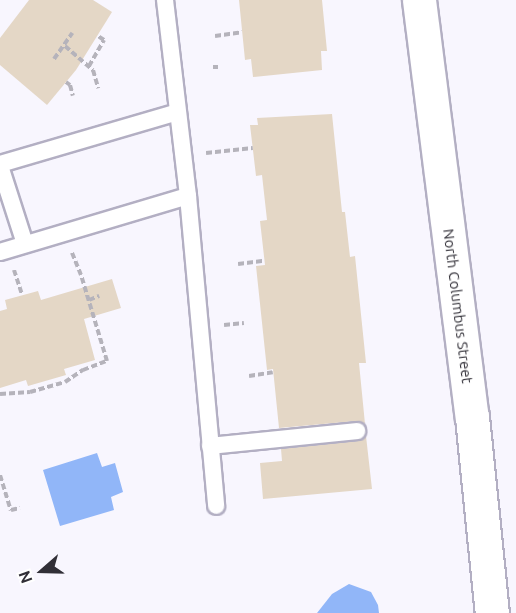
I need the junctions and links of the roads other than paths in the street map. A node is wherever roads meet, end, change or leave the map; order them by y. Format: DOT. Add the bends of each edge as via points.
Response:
graph roads {
  1 [pos="165,0"];
  2 [pos="419,0"];
  3 [pos="178,112"];
  4 [pos="0,165"];
  5 [pos="188,196"];
  6 [pos="26,244"];
  7 [pos="0,252"];
  8 [pos="357,431"];
  9 [pos="210,446"];
  10 [pos="216,506"];
  11 [pos="492,613"];
  1 -- 3 [label="lane"];
  2 -- 11 [label="street, North Columbus Street"];
  3 -- 4 [label="lane"];
  3 -- 5 [label="lane"];
  4 -- 6 [label="lane"];
  5 -- 6 [label="lane"];
  5 -- 9 [label="lane"];
  6 -- 7 [label="lane"];
  8 -- 9 [label="lane"];
  9 -- 10 [label="lane"];
}
